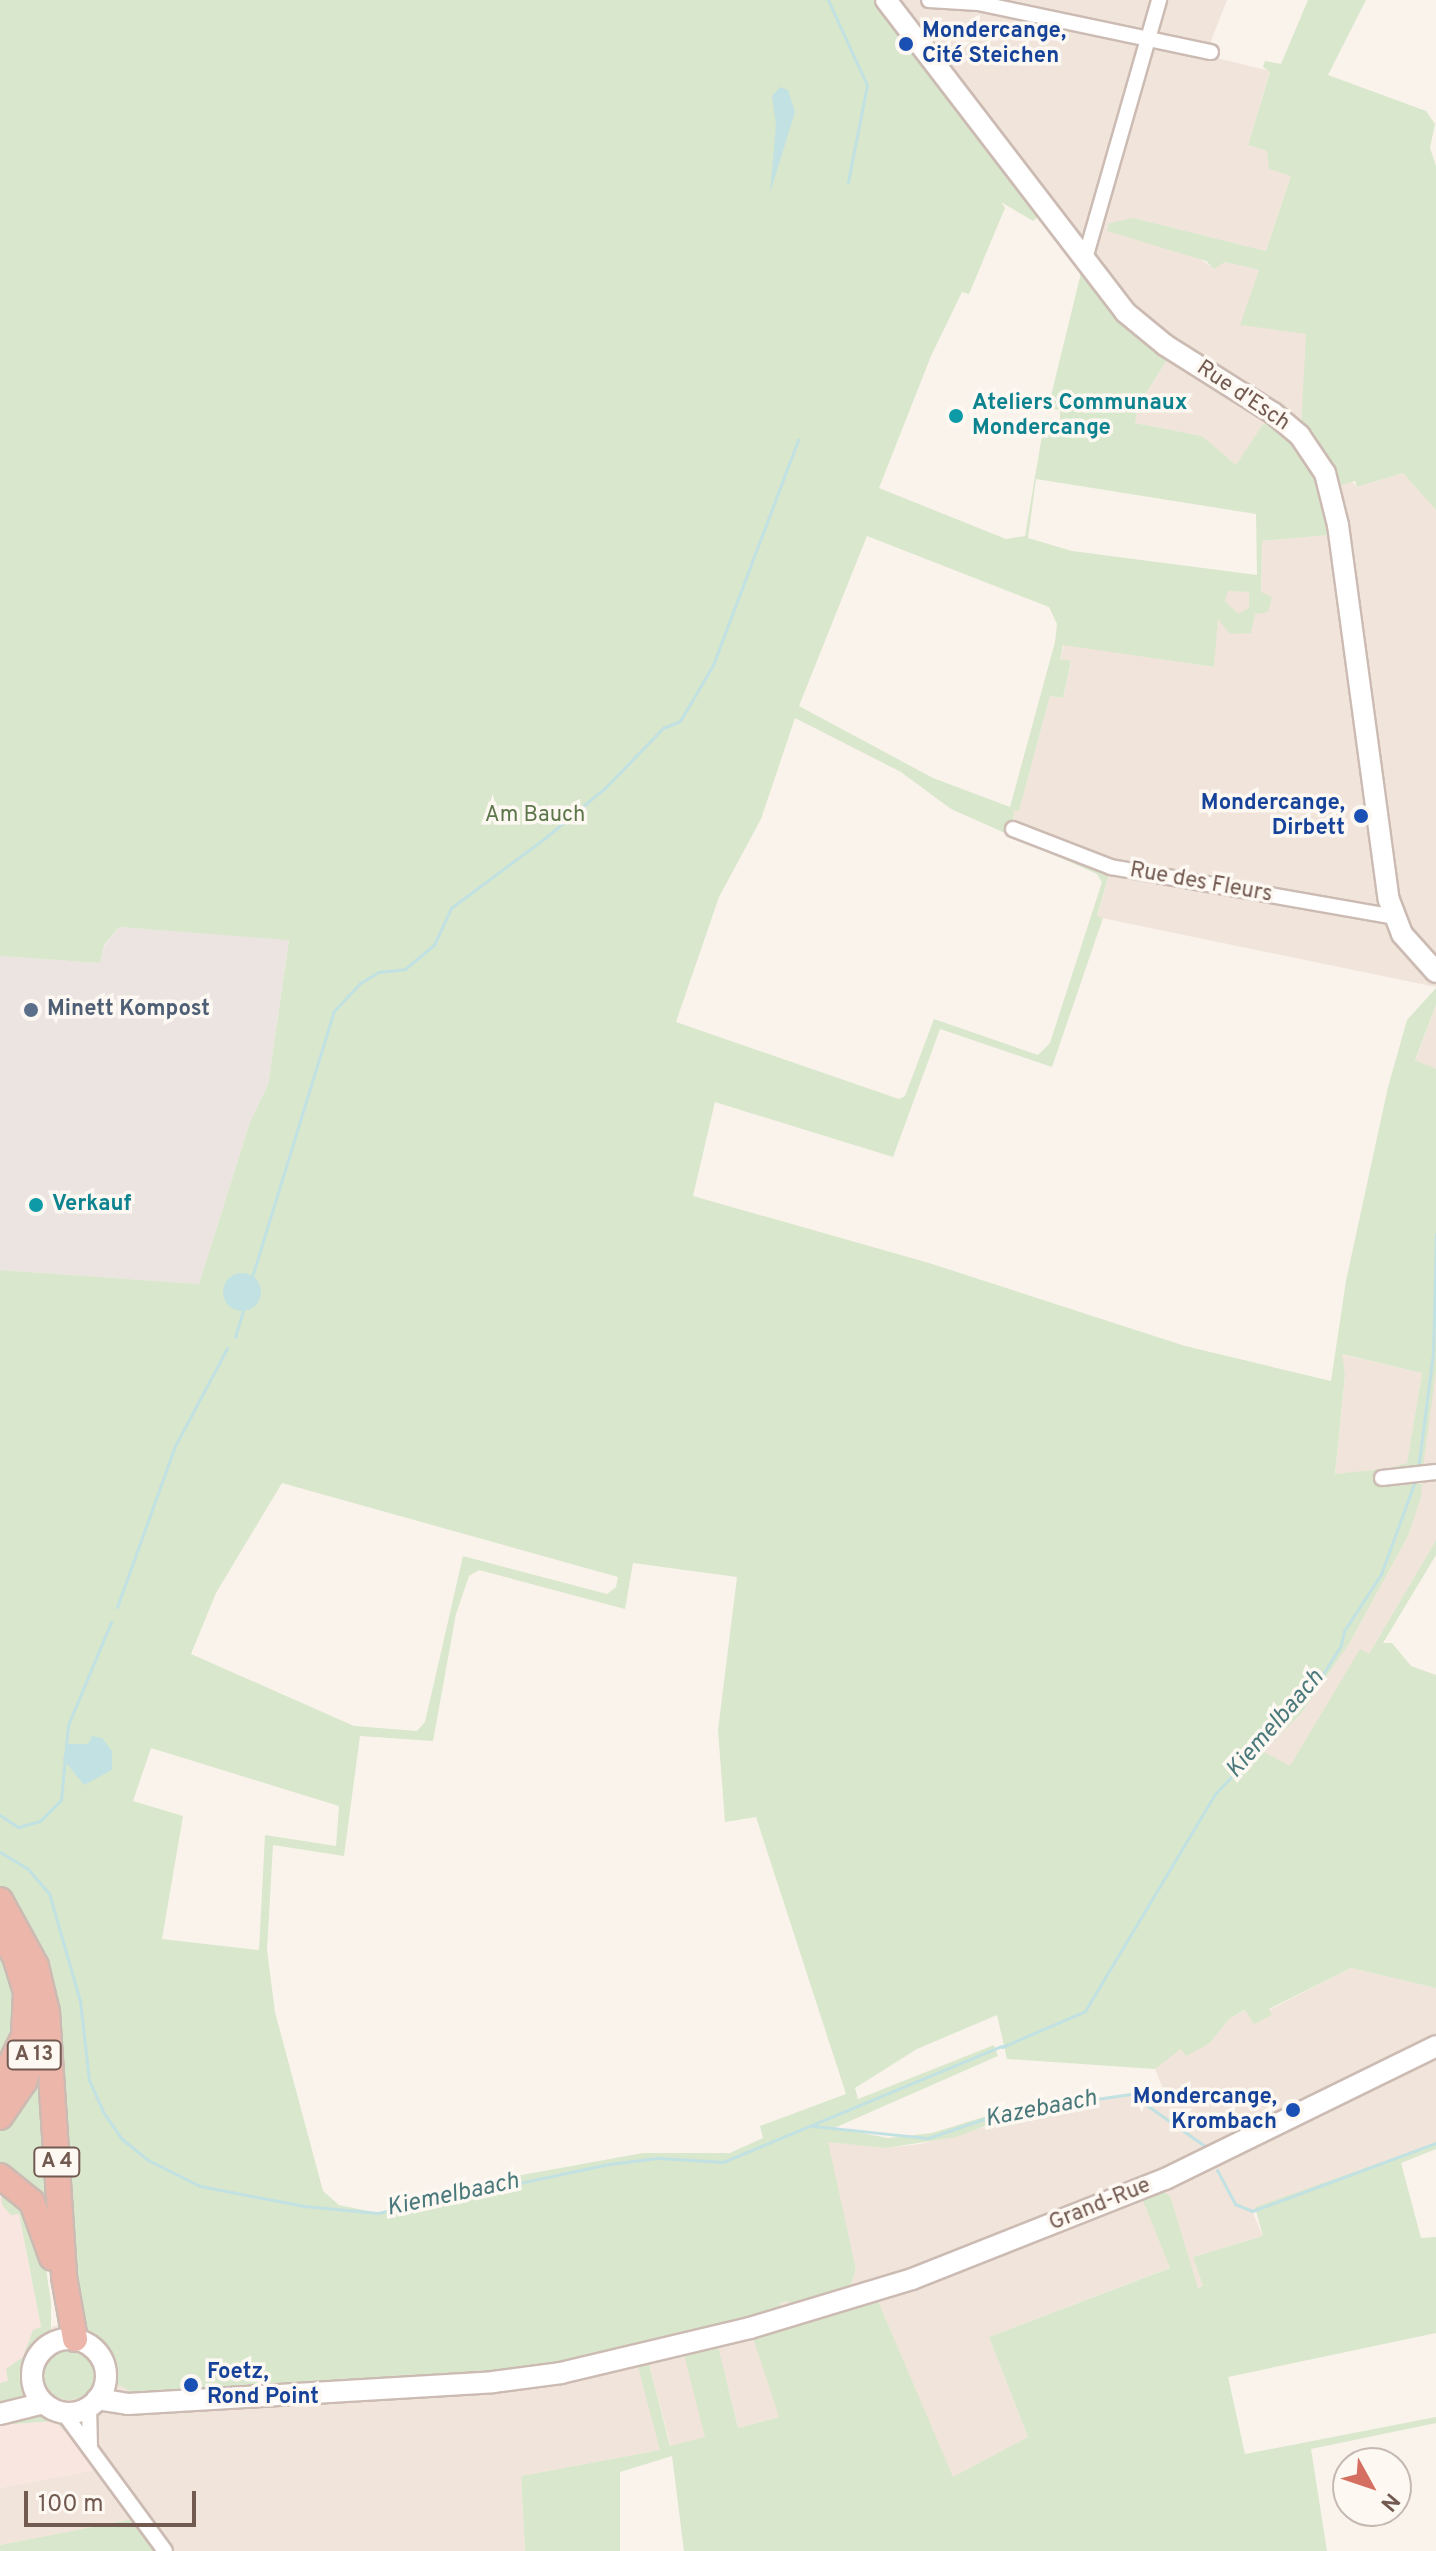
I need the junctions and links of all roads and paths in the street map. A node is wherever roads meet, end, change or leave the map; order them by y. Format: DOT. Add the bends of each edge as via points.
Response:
graph roads {
  1 [pos="929,0"];
  2 [pos="1159,0"];
  3 [pos="892,2"];
  4 [pos="1146,39"];
  5 [pos="1211,52"];
  6 [pos="1084,262"];
  7 [pos="1013,829"];
  8 [pos="1395,917"];
  9 [pos="1436,972"];
  10 [pos="1423,1474"];
  11 [pos="1382,1478"];
  12 [pos="0,1900"];
  13 [pos="5,1923"];
  14 [pos="41,1983"];
  15 [pos="1436,2046"];
  16 [pos="0,2085"];
  17 [pos="0,2117"];
  18 [pos="0,2176"];
  19 [pos="65,2340"];
  20 [pos="32,2378"];
  21 [pos="106,2378"];
  22 [pos="0,2403"];
  23 [pos="44,2403"];
  24 [pos="93,2403"];
  25 [pos="147,2403"];
  26 [pos="63,2412"];
  27 [pos="0,2414"];
  28 [pos="90,2446"];
  29 [pos="165,2551"];
  1 -- 4 [label="street" via="978,3"];
  2 -- 4 [label="street"];
  3 -- 6 [label="main road, Rue d'Esch"];
  4 -- 5 [label="street"];
  4 -- 6 [label="street"];
  6 -- 8 [label="main road, Rue d'Esch" via="1145,330 1300,436 1325,473 1338,525 1367,760"];
  7 -- 8 [label="street, Rue des Fleurs" via="1111,867"];
  8 -- 9 [label="main road, Rue d'Esch" via="1417,955"];
  10 -- 11 [label="street"];
  12 -- 13 [label="highway, A 4"];
  13 -- 14 [label="highway, A 4"];
  13 -- 16 [label="highway, A 4" via="26,1993 24,2036"];
  14 -- 17 [label="highway, A 13" via="33,2061"];
  14 -- 19 [label="highway, A 4" via="69,2325"];
  15 -- 25 [label="main road, Grand-Rue" via="1165,2179 912,2279 750,2328 561,2373 493,2382"];
  18 -- 19 [label="highway, A 4" via="32,2202 45,2228"];
  19 -- 20 [label="main road" via="37,2356"];
  19 -- 21 [label="main road" via="100,2355"];
  20 -- 22 [label="main road" via="16,2396"];
  20 -- 23 [label="main road"];
  21 -- 24 [label="main road"];
  21 -- 25 [label="main road" via="124,2394"];
  23 -- 26 [label="main road"];
  23 -- 27 [label="main road"];
  24 -- 25 [label="main road, Grand-Rue"];
  24 -- 26 [label="main road"];
  24 -- 28 [label="street"];
  26 -- 28 [label="street"];
  28 -- 29 [label="street"];
}
